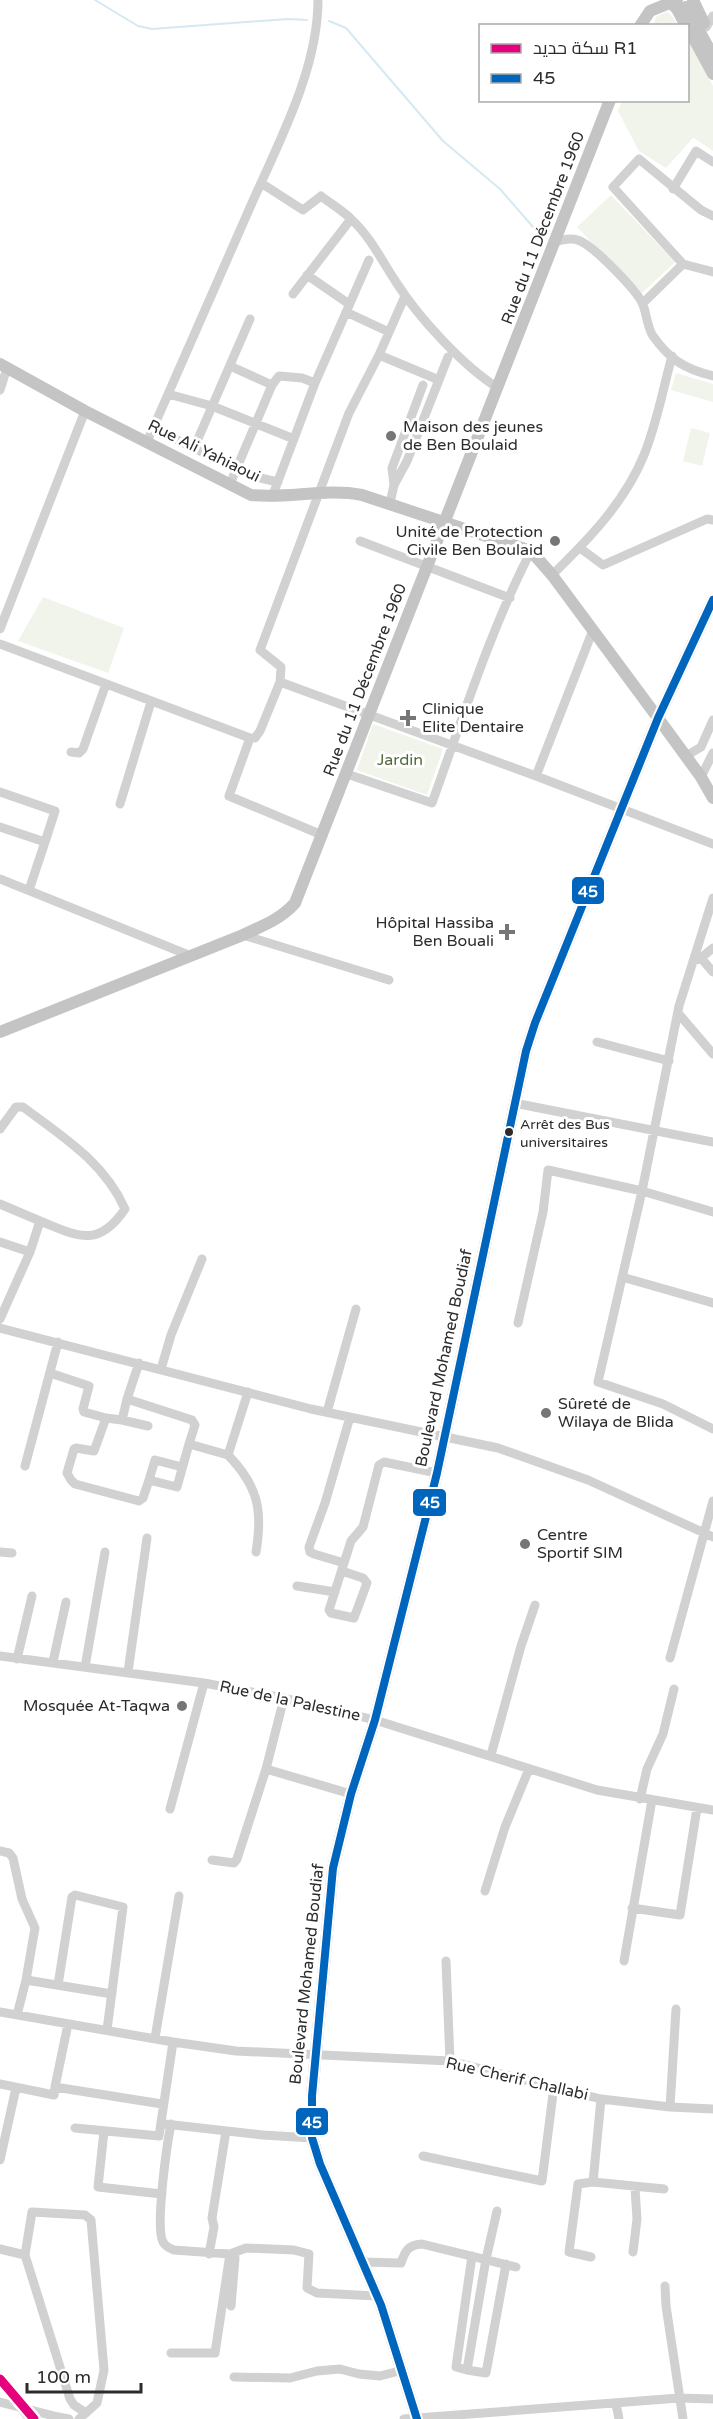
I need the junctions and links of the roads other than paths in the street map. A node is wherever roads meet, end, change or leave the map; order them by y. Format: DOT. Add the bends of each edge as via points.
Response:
graph roads {
  1 [pos="318,0"];
  2 [pos="646,0"];
  3 [pos="677,1"];
  4 [pos="713,16"];
  5 [pos="640,24"];
  6 [pos="640,24"];
  7 [pos="686,24"];
  8 [pos="706,27"];
  9 [pos="689,31"];
  10 [pos="713,39"];
  11 [pos="713,56"];
  12 [pos="713,74"];
  13 [pos="609,102"];
  14 [pos="713,162"];
  15 [pos="261,183"];
  16 [pos="674,189"];
  17 [pos="713,216"];
  18 [pos="351,219"];
  19 [pos="555,242"];
  20 [pos="369,260"];
  21 [pos="683,264"];
  22 [pos="713,272"];
  23 [pos="307,275"];
  24 [pos="293,294"];
  25 [pos="405,296"];
  26 [pos="643,303"];
  27 [pos="347,308"];
  28 [pos="250,320"];
  29 [pos="389,332"];
  30 [pos="379,355"];
  31 [pos="672,356"];
  32 [pos="447,357"];
  33 [pos="4,366"];
  34 [pos="230,366"];
  35 [pos="713,376"];
  36 [pos="439,380"];
  37 [pos="315,383"];
  38 [pos="272,385"];
  39 [pos="423,385"];
  40 [pos="498,388"];
  41 [pos="0,390"];
  42 [pos="168,394"];
  43 [pos="212,406"];
  44 [pos="85,411"];
  45 [pos="255,425"];
  46 [pos="153,428"];
  47 [pos="294,439"];
  48 [pos="147,442"];
  49 [pos="194,448"];
  50 [pos="236,470"];
  51 [pos="278,482"];
  52 [pos="230,484"];
  53 [pos="394,485"];
  54 [pos="318,492"];
  55 [pos="272,497"];
  56 [pos="390,503"];
  57 [pos="713,520"];
  58 [pos="444,521"];
  59 [pos="360,541"];
  60 [pos="580,548"];
  61 [pos="531,551"];
  62 [pos="427,567"];
  63 [pos="552,575"];
  64 [pos="510,598"];
  65 [pos="713,600"];
  66 [pos="0,630"];
  67 [pos="593,630"];
  68 [pos="0,644"];
  69 [pos="280,682"];
  70 [pos="106,684"];
  71 [pos="151,702"];
  72 [pos="370,716"];
  73 [pos="658,718"];
  74 [pos="713,720"];
  75 [pos="250,738"];
  76 [pos="453,746"];
  77 [pos="71,752"];
  78 [pos="713,753"];
  79 [pos="686,756"];
  80 [pos="347,774"];
  81 [pos="536,776"];
  82 [pos="701,777"];
  83 [pos="0,792"];
  84 [pos="713,798"];
  85 [pos="120,804"];
  86 [pos="622,809"];
  87 [pos="0,827"];
  88 [pos="322,836"];
  89 [pos="45,842"];
  90 [pos="713,844"];
  91 [pos="0,879"];
  92 [pos="29,890"];
  93 [pos="713,898"];
  94 [pos="243,935"];
  95 [pos="713,948"];
  96 [pos="191,956"];
  97 [pos="697,959"];
  98 [pos="713,972"];
  99 [pos="388,980"];
  100 [pos="678,1013"];
  101 [pos="0,1032"];
  102 [pos="597,1042"];
  103 [pos="713,1054"];
  104 [pos="669,1061"];
  105 [pos="514,1103"];
  106 [pos="0,1129"];
  107 [pos="655,1129"];
  108 [pos="713,1142"];
  109 [pos="642,1191"];
  110 [pos="0,1204"];
  111 [pos="713,1212"];
  112 [pos="40,1221"];
  113 [pos="0,1242"];
  114 [pos="30,1252"];
  115 [pos="202,1259"];
  116 [pos="622,1277"];
  117 [pos="713,1303"];
  118 [pos="356,1309"];
  119 [pos="0,1319"];
  120 [pos="518,1323"];
  121 [pos="0,1328"];
  122 [pos="58,1342"];
  123 [pos="139,1363"];
  124 [pos="161,1369"];
  125 [pos="50,1372"];
  126 [pos="248,1392"];
  127 [pos="127,1399"];
  128 [pos="327,1412"];
  129 [pos="350,1417"];
  130 [pos="106,1418"];
  131 [pos="122,1420"];
  132 [pos="148,1426"];
  133 [pos="713,1429"];
  134 [pos="445,1436"];
  135 [pos="189,1444"];
  136 [pos="228,1455"];
  137 [pos="25,1466"];
  138 [pos="182,1467"];
  139 [pos="437,1473"];
  140 [pos="149,1480"];
  141 [pos="713,1501"];
  142 [pos="703,1533"];
  143 [pos="713,1537"];
  144 [pos="147,1538"];
  145 [pos="0,1552"];
  146 [pos="105,1552"];
  147 [pos="256,1552"];
  148 [pos="12,1553"];
  149 [pos="343,1567"];
  150 [pos="297,1586"];
  151 [pos="335,1592"];
  152 [pos="32,1596"];
  153 [pos="66,1602"];
  154 [pos="535,1605"];
  155 [pos="0,1656"];
  156 [pos="670,1658"];
  157 [pos="17,1659"];
  158 [pos="53,1662"];
  159 [pos="86,1667"];
  160 [pos="128,1672"];
  161 [pos="204,1683"];
  162 [pos="674,1689"];
  163 [pos="284,1698"];
  164 [pos="375,1719"];
  165 [pos="491,1755"];
  166 [pos="266,1769"];
  167 [pos="529,1769"];
  168 [pos="351,1794"];
  169 [pos="640,1799"];
  170 [pos="652,1800"];
  171 [pos="697,1808"];
  172 [pos="170,1809"];
  173 [pos="713,1810"];
  174 [pos="0,1851"];
  175 [pos="212,1860"];
  176 [pos="485,1891"];
  177 [pos="179,1896"];
  178 [pos="632,1908"];
  179 [pos="446,1961"];
  180 [pos="624,1961"];
  181 [pos="26,1980"];
  182 [pos="58,1986"];
  183 [pos="112,1994"];
  184 [pos="676,2009"];
  185 [pos="0,2012"];
  186 [pos="17,2015"];
  187 [pos="68,2024"];
  188 [pos="107,2030"];
  189 [pos="156,2038"];
  190 [pos="173,2042"];
  191 [pos="317,2053"];
  192 [pos="450,2061"];
  193 [pos="0,2084"];
  194 [pos="554,2086"];
  195 [pos="55,2087"];
  196 [pos="16,2088"];
  197 [pos="601,2098"];
  198 [pos="162,2104"];
  199 [pos="670,2107"];
  200 [pos="713,2109"];
  201 [pos="160,2123"];
  202 [pos="171,2124"];
  203 [pos="75,2128"];
  204 [pos="104,2131"];
  205 [pos="226,2131"];
  206 [pos="312,2138"];
  207 [pos="423,2156"];
  208 [pos="0,2160"];
  209 [pos="593,2182"];
  210 [pos="635,2188"];
  211 [pos="664,2189"];
  212 [pos="162,2194"];
  213 [pos="497,2211"];
  214 [pos="0,2249"];
  215 [pos="633,2252"];
  216 [pos="233,2253"];
  217 [pos="209,2254"];
  218 [pos="25,2255"];
  219 [pos="472,2256"];
  220 [pos="591,2257"];
  221 [pos="486,2259"];
  222 [pos="362,2262"];
  223 [pos="506,2265"];
  224 [pos="516,2267"];
  225 [pos="665,2286"];
  226 [pos="377,2296"];
  227 [pos="231,2306"];
  228 [pos="171,2353"];
  229 [pos="403,2370"];
  230 [pos="467,2370"];
  231 [pos="234,2377"];
  232 [pos="679,2398"];
  233 [pos="713,2399"];
  234 [pos="0,2402"];
  235 [pos="616,2404"];
  236 [pos="516,2414"];
  237 [pos="83,2416"];
  238 [pos="417,2418"];
  239 [pos="69,2419"];
  240 [pos="404,2419"];
  241 [pos="619,2419"];
  242 [pos="683,2419"];
  1 -- 15 [label="street" via="308,65"];
  2 -- 5 [label="main road"];
  3 -- 6 [label="main road" via="650,11"];
  3 -- 7 [label="main road"];
  3 -- 8 [label="main road"];
  3 -- 11 [label="main road"];
  4 -- 8 [label="street"];
  8 -- 10 [label="main road"];
  9 -- 12 [label="main road"];
  13 -- 19 [label="main road, Rue du 11 Décembre 1960"];
  14 -- 16 [label="street" via="696,151"];
  15 -- 18 [label="street" via="303,210 321,196"];
  15 -- 42 [label="street"];
  16 -- 17 [label="street"];
  16 -- 21 [label="street" via="639,159 613,188"];
  18 -- 23 [label="street"];
  18 -- 25 [label="street" via="378,252"];
  19 -- 26 [label="street" via="583,242"];
  19 -- 40 [label="main road, Rue du 11 Décembre 1960"];
  20 -- 27 [label="street"];
  21 -- 22 [label="street"];
  21 -- 26 [label="street"];
  23 -- 24 [label="street"];
  23 -- 27 [label="street"];
  25 -- 29 [label="street"];
  25 -- 40 [label="street" via="455,352"];
  26 -- 31 [label="street" via="652,334"];
  27 -- 29 [label="street"];
  27 -- 37 [label="street"];
  28 -- 34 [label="street"];
  29 -- 30 [label="street"];
  30 -- 36 [label="street"];
  30 -- 54 [label="street" via="349,413"];
  31 -- 35 [label="street" via="691,371"];
  31 -- 60 [label="street" via="644,457 606,518"];
  32 -- 36 [label="street"];
  33 -- 41 [label="street"];
  33 -- 44 [label="main road, Rue Ali Yahiaoui"];
  34 -- 38 [label="street"];
  34 -- 43 [label="street"];
  36 -- 53 [label="street"];
  37 -- 38 [label="street" via="279,376"];
  37 -- 47 [label="street"];
  38 -- 45 [label="street"];
  39 -- 53 [label="street" via="392,468"];
  40 -- 58 [label="main road, Rue du 11 Décembre 1960"];
  42 -- 43 [label="street"];
  42 -- 46 [label="street"];
  43 -- 45 [label="street"];
  43 -- 49 [label="street"];
  44 -- 48 [label="main road, Rue Ali Yahiaoui"];
  44 -- 66 [label="street"];
  45 -- 47 [label="street"];
  45 -- 50 [label="street"];
  46 -- 48 [label="street"];
  46 -- 49 [label="street"];
  47 -- 51 [label="street"];
  48 -- 52 [label="main road, Rue Ali Yahiaoui"];
  49 -- 50 [label="street"];
  50 -- 51 [label="street"];
  50 -- 52 [label="street"];
  51 -- 55 [label="street"];
  52 -- 55 [label="main road, Rue Ali Yahiaoui" via="251,495"];
  53 -- 56 [label="street"];
  54 -- 55 [label="main road, Rue Ali Yahiaoui"];
  54 -- 56 [label="main road, Rue Ali Yahiaoui" via="343,492"];
  54 -- 69 [label="street" via="260,650 281,667"];
  56 -- 58 [label="main road, Rue Ali Yahiaoui"];
  57 -- 60 [label="street" via="707,519 603,565"];
  58 -- 61 [label="main road, Rue Ali Yahiaoui"];
  58 -- 62 [label="main road, Rue du 11 Décembre 1960"];
  59 -- 62 [label="street"];
  60 -- 63 [label="street"];
  61 -- 63 [label="main road"];
  61 -- 64 [label="street"];
  62 -- 64 [label="street"];
  62 -- 72 [label="main road, Rue du 11 Décembre 1960"];
  63 -- 67 [label="main road"];
  64 -- 76 [label="street"];
  65 -- 73 [label="main road, Boulevard Mohamed Boudiaf"];
  67 -- 73 [label="main road"];
  67 -- 81 [label="street"];
  68 -- 70 [label="street"];
  69 -- 72 [label="street"];
  69 -- 75 [label="street" via="260,731"];
  70 -- 71 [label="street"];
  70 -- 77 [label="street" via="82,751"];
  71 -- 75 [label="street"];
  71 -- 85 [label="street"];
  72 -- 76 [label="street"];
  72 -- 80 [label="main road, Rue du 11 Décembre 1960"];
  73 -- 79 [label="main road"];
  73 -- 86 [label="main road, Boulevard Mohamed Boudiaf"];
  74 -- 79 [label="street" via="701,747"];
  75 -- 88 [label="street" via="229,796"];
  76 -- 80 [label="street" via="432,803"];
  76 -- 81 [label="street"];
  78 -- 82 [label="street"];
  79 -- 82 [label="main road"];
  80 -- 88 [label="main road, Rue du 11 Décembre 1960"];
  81 -- 86 [label="street"];
  82 -- 84 [label="main road"];
  83 -- 89 [label="street" via="55,811"];
  86 -- 90 [label="street"];
  86 -- 105 [label="main road, Boulevard Mohamed Boudiaf" via="535,1023"];
  87 -- 89 [label="street"];
  88 -- 94 [label="main road, Rue du 11 Décembre 1960" via="295,903 271,922"];
  89 -- 92 [label="street"];
  91 -- 92 [label="street"];
  92 -- 96 [label="street"];
  93 -- 97 [label="street"];
  94 -- 96 [label="main road, Rue du 11 Décembre 1960"];
  94 -- 99 [label="street"];
  95 -- 97 [label="street"];
  96 -- 101 [label="main road, Rue du 11 Décembre 1960"];
  97 -- 98 [label="street"];
  97 -- 100 [label="street"];
  100 -- 103 [label="street"];
  100 -- 104 [label="street"];
  102 -- 104 [label="street"];
  104 -- 107 [label="street"];
  105 -- 107 [label="street"];
  105 -- 134 [label="main road, Boulevard Mohamed Boudiaf"];
  106 -- 112 [label="street" via="16,1107 23,1107 87,1155 125,1209 90,1237"];
  107 -- 108 [label="street"];
  107 -- 109 [label="street"];
  109 -- 111 [label="street"];
  109 -- 116 [label="street"];
  109 -- 120 [label="street" via="548,1170 543,1212"];
  110 -- 112 [label="street"];
  112 -- 114 [label="street"];
  113 -- 114 [label="street"];
  114 -- 119 [label="street"];
  115 -- 124 [label="street"];
  116 -- 117 [label="street"];
  116 -- 133 [label="street" via="598,1382 663,1404"];
  118 -- 128 [label="street"];
  121 -- 122 [label="street"];
  122 -- 123 [label="street"];
  122 -- 125 [label="street"];
  123 -- 124 [label="street"];
  123 -- 127 [label="street"];
  124 -- 126 [label="street"];
  125 -- 130 [label="street" via="88,1385 83,1411"];
  125 -- 137 [label="street"];
  126 -- 128 [label="street"];
  126 -- 136 [label="street"];
  127 -- 131 [label="street"];
  127 -- 135 [label="street" via="192,1420 195,1425"];
  128 -- 129 [label="street"];
  129 -- 134 [label="street"];
  129 -- 149 [label="street" via="309,1547 310,1552"];
  130 -- 131 [label="street"];
  130 -- 140 [label="street" via="94,1451 74,1449 68,1477 79,1485 136,1501 143,1498"];
  131 -- 132 [label="street"];
  134 -- 139 [label="main road, Boulevard Mohamed Boudiaf"];
  134 -- 142 [label="street" via="498,1448 588,1480"];
  135 -- 136 [label="street"];
  135 -- 138 [label="street"];
  136 -- 147 [label="street" via="242,1469 258,1504 260,1529"];
  138 -- 140 [label="street" via="155,1460"];
  138 -- 140 [label="street" via="176,1488"];
  139 -- 149 [label="street" via="380,1463 363,1527 351,1541"];
  139 -- 164 [label="main road, Boulevard Mohamed Boudiaf"];
  141 -- 142 [label="street"];
  142 -- 143 [label="street"];
  142 -- 156 [label="street"];
  144 -- 160 [label="street"];
  145 -- 148 [label="street"];
  146 -- 159 [label="street"];
  149 -- 151 [label="street"];
  149 -- 151 [label="street" via="367,1582 356,1618 329,1611"];
  150 -- 151 [label="street"];
  152 -- 157 [label="street"];
  153 -- 158 [label="street"];
  154 -- 165 [label="street"];
  155 -- 157 [label="street, Rue de la Palestine"];
  157 -- 158 [label="street, Rue de la Palestine"];
  158 -- 159 [label="street, Rue de la Palestine"];
  159 -- 160 [label="street, Rue de la Palestine"];
  160 -- 161 [label="street, Rue de la Palestine"];
  161 -- 163 [label="street, Rue de la Palestine"];
  161 -- 172 [label="street"];
  162 -- 169 [label="street"];
  163 -- 164 [label="street, Rue de la Palestine"];
  163 -- 166 [label="street"];
  164 -- 165 [label="street, Rue de la Palestine"];
  164 -- 168 [label="main road, Boulevard Mohamed Boudiaf"];
  165 -- 167 [label="street, Rue de la Palestine"];
  166 -- 168 [label="street"];
  166 -- 175 [label="street" via="237,1861"];
  167 -- 169 [label="street, Rue de la Palestine"];
  167 -- 176 [label="street"];
  168 -- 191 [label="main road, Boulevard Mohamed Boudiaf" via="333,1868"];
  169 -- 170 [label="street, Rue de la Palestine"];
  170 -- 171 [label="street, Rue de la Palestine"];
  170 -- 178 [label="street"];
  171 -- 173 [label="street, Rue de la Palestine"];
  171 -- 178 [label="street" via="680,1915"];
  174 -- 181 [label="street" via="13,1858 22,1899 35,1928"];
  177 -- 189 [label="street"];
  178 -- 180 [label="street"];
  179 -- 192 [label="street"];
  181 -- 182 [label="street"];
  181 -- 186 [label="street"];
  182 -- 183 [label="street"];
  182 -- 183 [label="street" via="71,1899 75,1895 124,1908"];
  183 -- 188 [label="street"];
  184 -- 199 [label="street"];
  185 -- 186 [label="street, Rue Cherif Challabi"];
  186 -- 187 [label="street, Rue Cherif Challabi"];
  187 -- 188 [label="street, Rue Cherif Challabi"];
  187 -- 195 [label="street"];
  188 -- 189 [label="street, Rue Cherif Challabi"];
  189 -- 190 [label="street, Rue Cherif Challabi"];
  190 -- 191 [label="street, Rue Cherif Challabi" via="236,2050"];
  190 -- 198 [label="street"];
  191 -- 192 [label="street, Rue Cherif Challabi"];
  191 -- 206 [label="main road, Boulevard Mohamed Boudiaf"];
  192 -- 194 [label="street, Rue Cherif Challabi"];
  193 -- 196 [label="street"];
  194 -- 197 [label="street, Rue Cherif Challabi"];
  194 -- 207 [label="street" via="542,2181"];
  195 -- 196 [label="street" via="54,2095"];
  195 -- 198 [label="street"];
  196 -- 208 [label="street"];
  197 -- 199 [label="street, Rue Cherif Challabi"];
  197 -- 209 [label="street"];
  198 -- 201 [label="street"];
  199 -- 200 [label="street, Rue Cherif Challabi"];
  201 -- 202 [label="street"];
  201 -- 204 [label="street" via="159,2136"];
  202 -- 205 [label="street"];
  202 -- 212 [label="street"];
  203 -- 204 [label="street"];
  204 -- 212 [label="street" via="98,2187"];
  205 -- 206 [label="street"];
  205 -- 217 [label="street"];
  206 -- 222 [label="main road, Boulevard Mohamed Boudiaf"];
  209 -- 210 [label="street"];
  209 -- 220 [label="street" via="578,2184 569,2252"];
  210 -- 211 [label="street"];
  210 -- 215 [label="street"];
  212 -- 217 [label="street" via="162,2241 174,2250"];
  213 -- 221 [label="street"];
  214 -- 218 [label="street"];
  216 -- 217 [label="street"];
  216 -- 226 [label="street" via="246,2248 309,2254 307,2288 317,2293"];
  216 -- 227 [label="street"];
  216 -- 228 [label="street" via="216,2353"];
  218 -- 237 [label="street" via="70,2399"];
  218 -- 237 [label="street" via="32,2212 85,2215 91,2220 104,2370 97,2403"];
  219 -- 221 [label="street"];
  219 -- 222 [label="street" via="412,2244 405,2250 401,2263"];
  219 -- 230 [label="street" via="456,2367"];
  221 -- 223 [label="street"];
  221 -- 230 [label="street"];
  222 -- 226 [label="main road, Boulevard Mohamed Boudiaf"];
  223 -- 224 [label="street"];
  223 -- 230 [label="street" via="486,2373"];
  225 -- 232 [label="street"];
  226 -- 229 [label="main road, Boulevard Mohamed Boudiaf"];
  229 -- 231 [label="street" via="380,2376 340,2369 290,2378"];
  229 -- 238 [label="main road, Boulevard Mohamed Boudiaf"];
  232 -- 233 [label="street"];
  232 -- 235 [label="street"];
  232 -- 242 [label="street"];
  234 -- 239 [label="street, bridge"];
  235 -- 236 [label="street"];
  235 -- 241 [label="street"];
  236 -- 238 [label="street"];
  238 -- 240 [label="street"];
}
